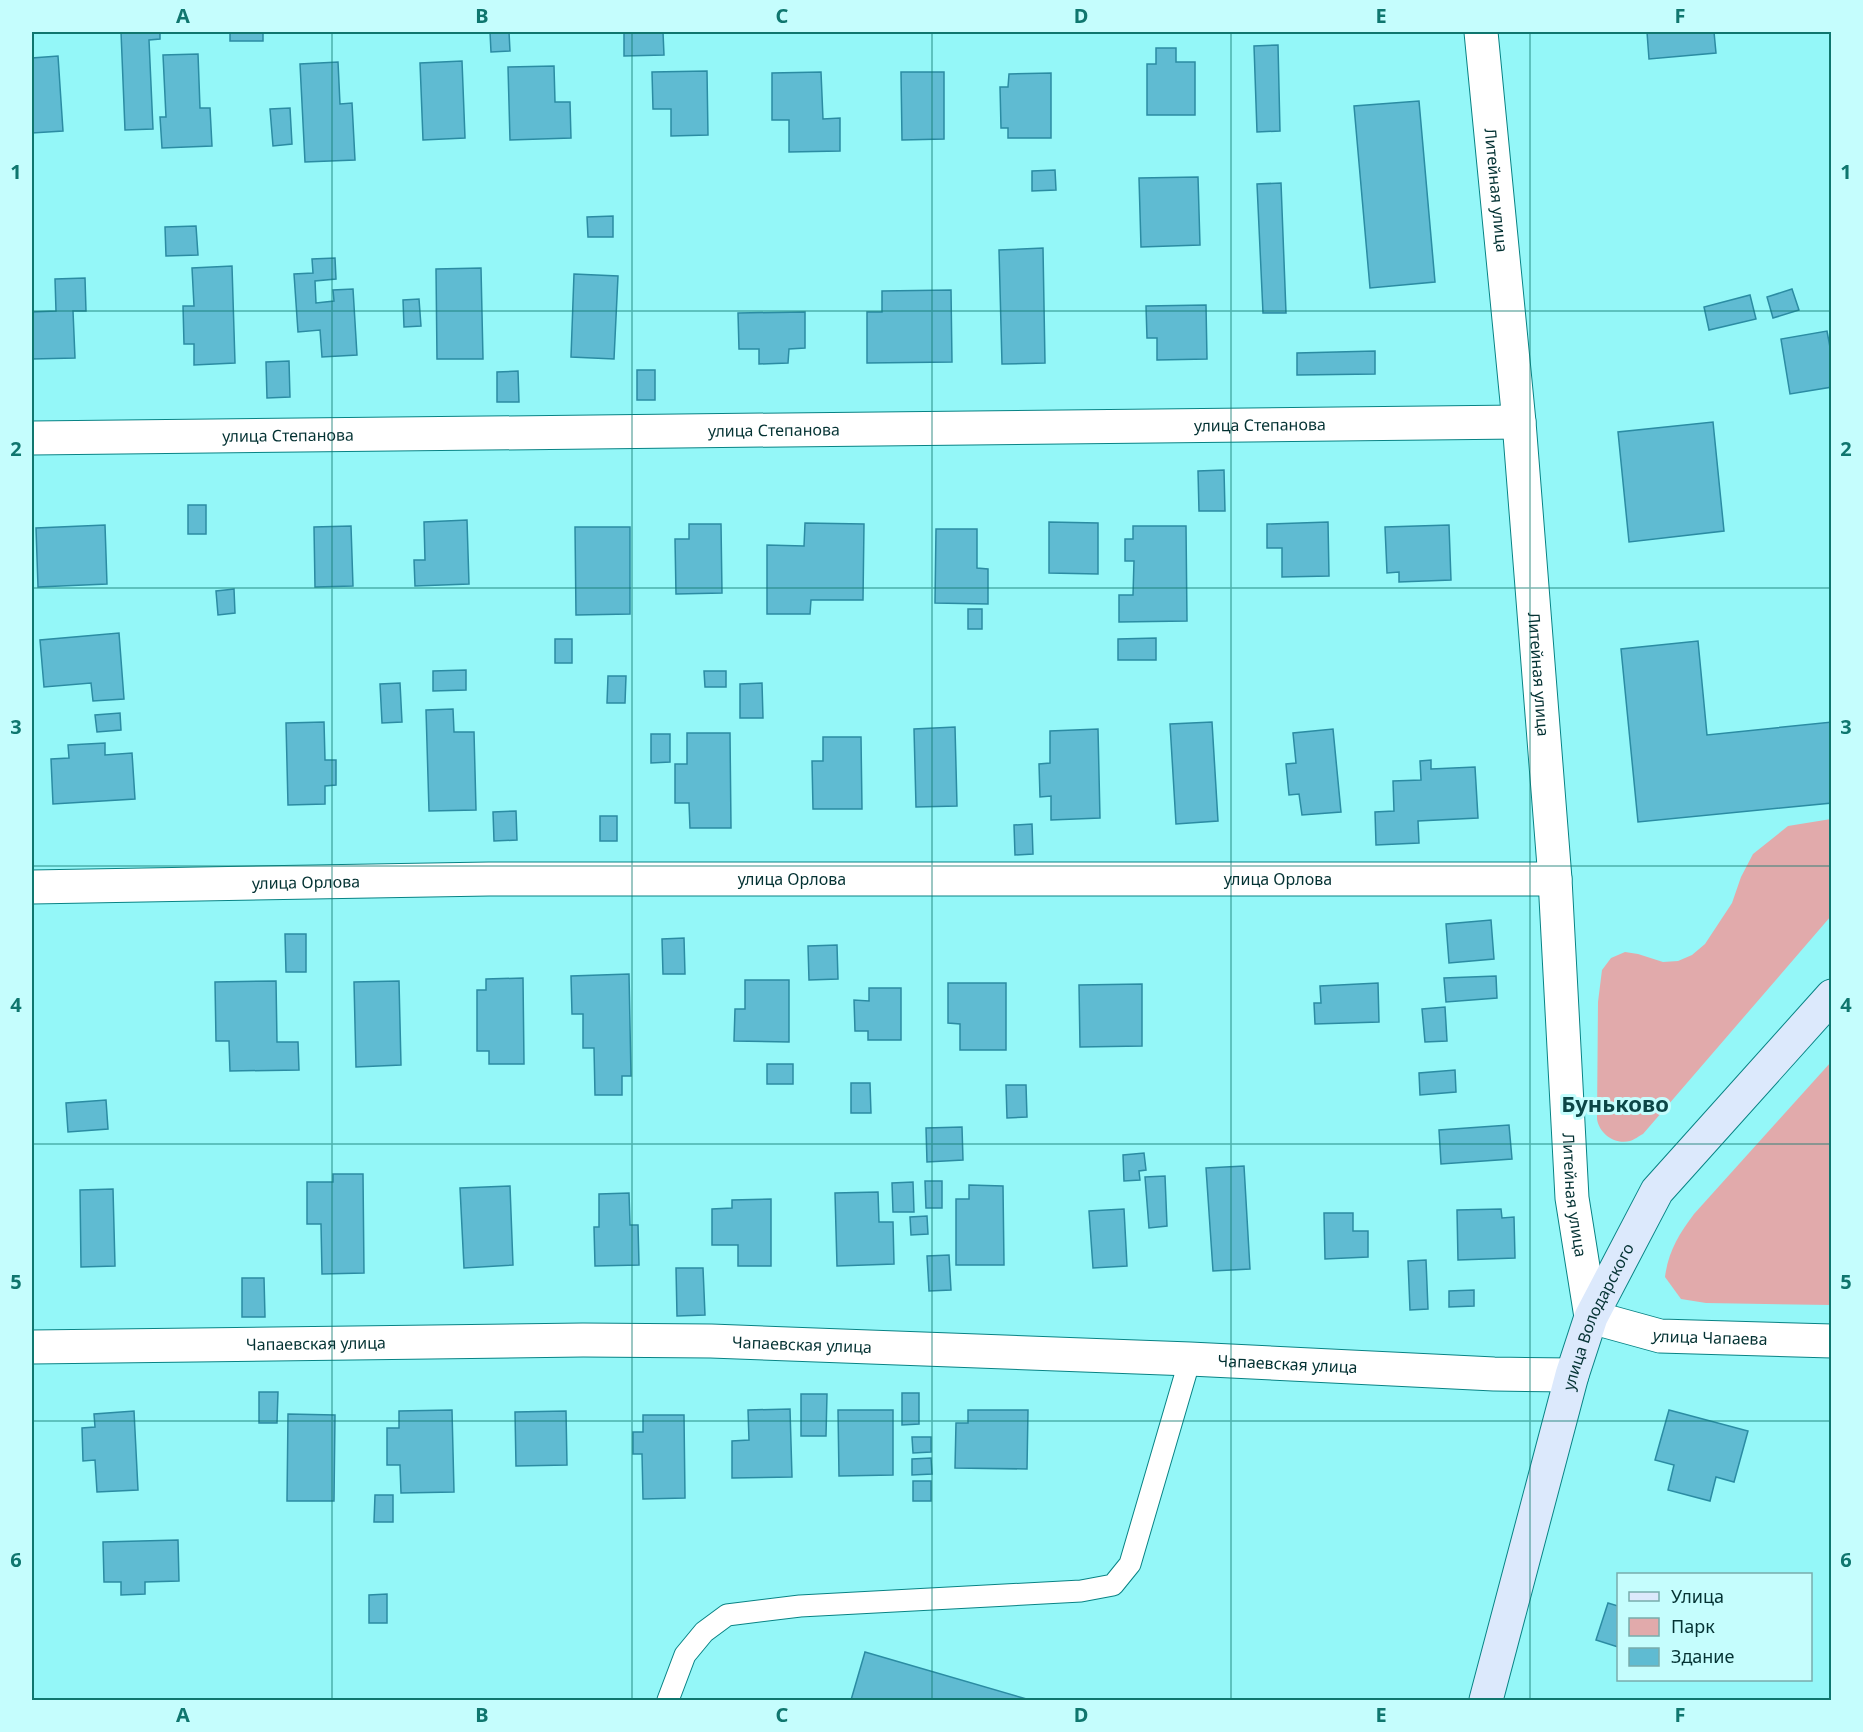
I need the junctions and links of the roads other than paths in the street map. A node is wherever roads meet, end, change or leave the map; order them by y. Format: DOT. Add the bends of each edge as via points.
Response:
graph roads {
  1 [pos="1480,32"];
  2 [pos="1519,422"];
  3 [pos="32,438"];
  4 [pos="1555,879"];
  5 [pos="32,887"];
  6 [pos="1832,996"];
  7 [pos="1591,1317"];
  8 [pos="1832,1341"];
  9 [pos="32,1347"];
  10 [pos="1190,1359"];
  11 [pos="1572,1376"];
  12 [pos="668,1701"];
  13 [pos="1486,1701"];
  1 -- 2 [label="street, Литейная улица"];
  2 -- 3 [label="street, улица Степанова"];
  2 -- 4 [label="street, Литейная улица"];
  4 -- 5 [label="street, улица Орлова" via="489,879"];
  4 -- 7 [label="street, Литейная улица" via="1572,1198"];
  6 -- 7 [label="main road, улица Володарского" via="1657,1191"];
  7 -- 8 [label="street, улица Чапаева" via="1660,1336"];
  7 -- 11 [label="main road, улица Володарского"];
  9 -- 10 [label="street, Чапаевская улица" via="699,1341"];
  10 -- 11 [label="street, Чапаевская улица"];
  10 -- 12 [label="lane" via="1130,1564 1113,1585 1081,1591 800,1605 727,1615 704,1632 686,1655"];
  11 -- 13 [label="main road, улица Володарского"];
}
